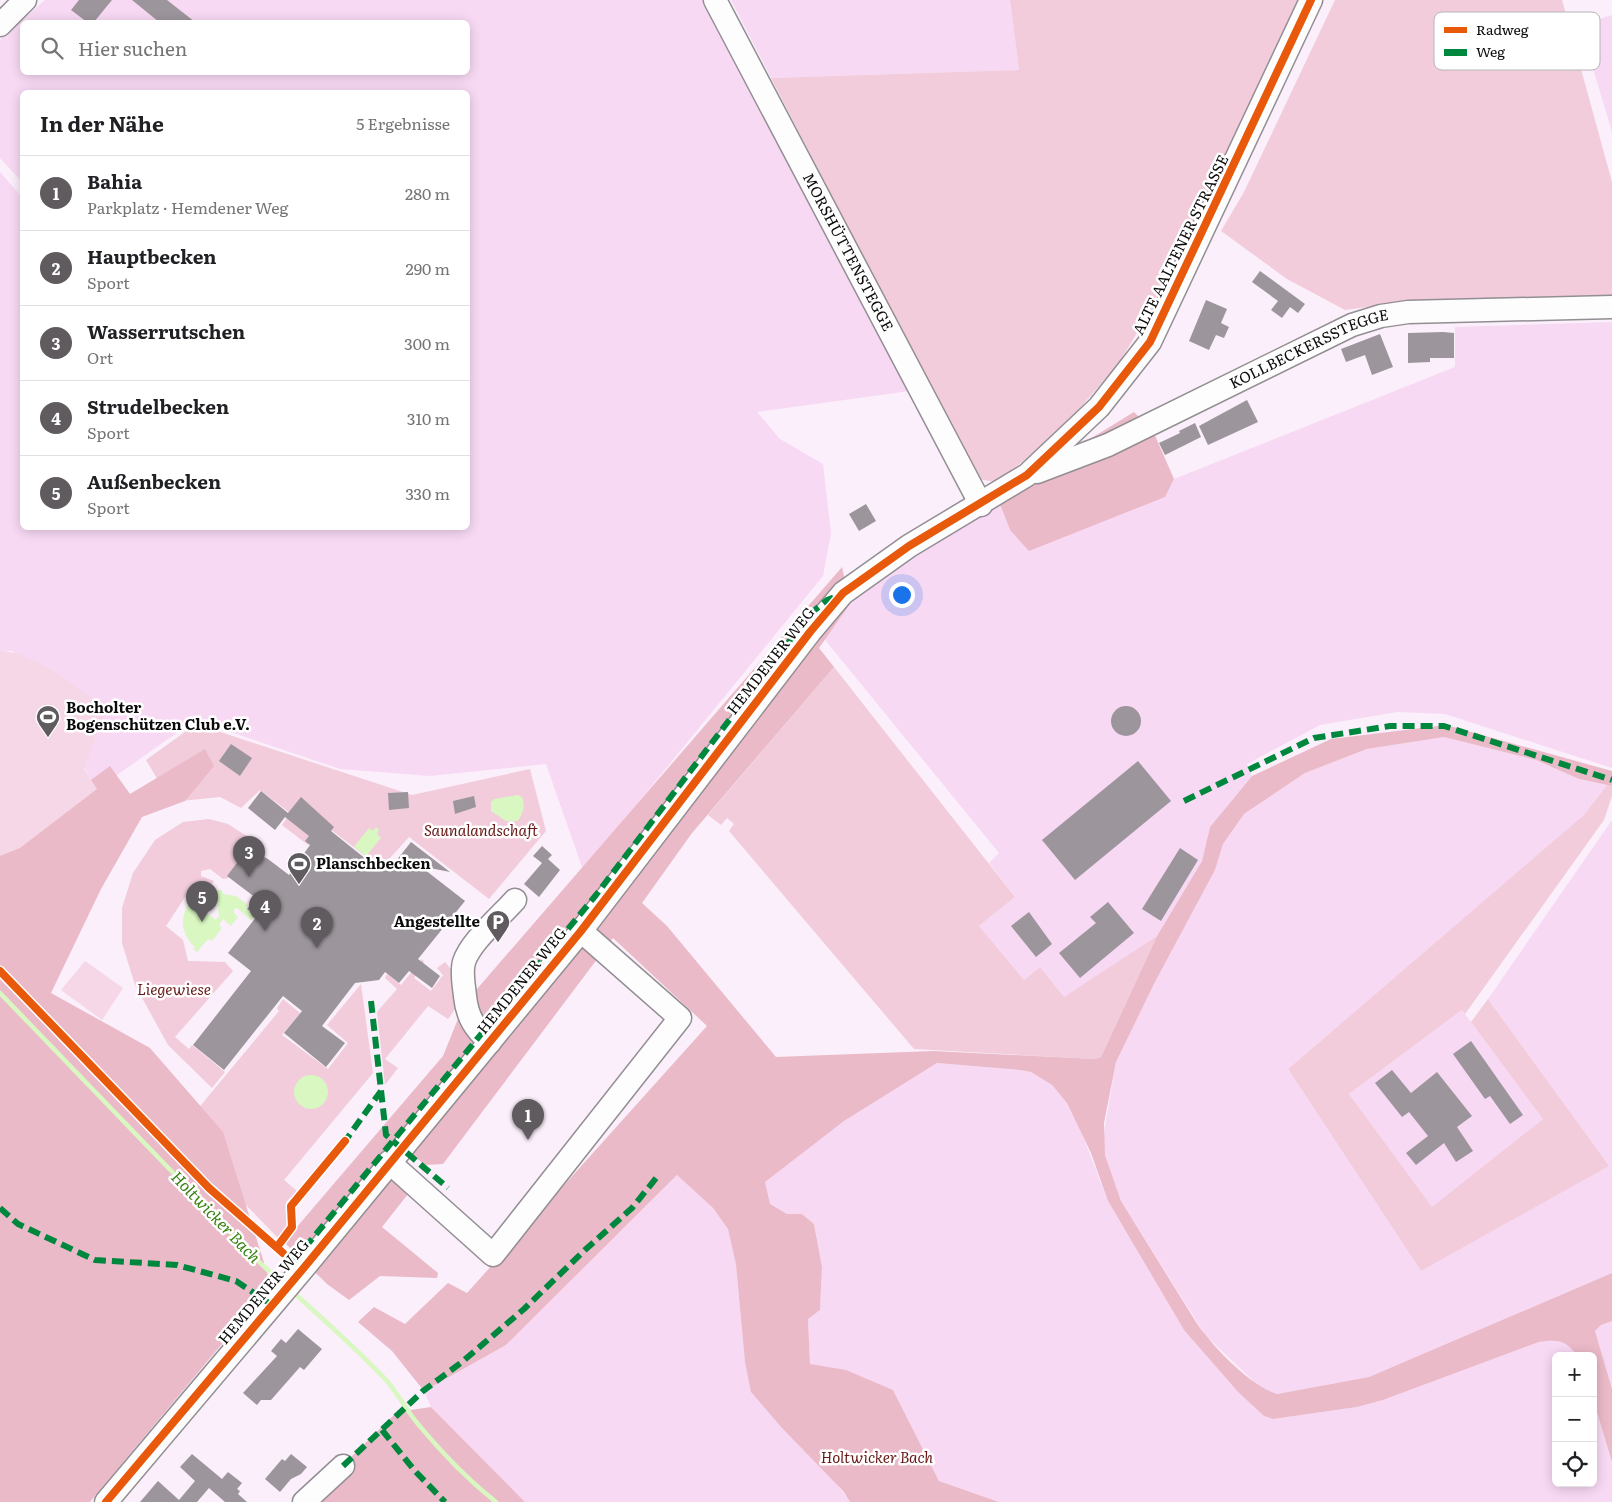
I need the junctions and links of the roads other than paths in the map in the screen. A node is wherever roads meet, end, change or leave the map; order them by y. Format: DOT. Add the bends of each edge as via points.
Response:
graph roads {
  1 [pos="715,0"];
  2 [pos="1311,0"];
  3 [pos="19,2"];
  4 [pos="0,25"];
  5 [pos="1612,307"];
  6 [pos="1027,475"];
  7 [pos="981,505"];
  8 [pos="515,900"];
  9 [pos="581,931"];
  10 [pos="490,1042"];
  11 [pos="389,1162"];
  12 [pos="343,1466"];
  13 [pos="106,1502"];
  14 [pos="304,1502"];
  1 -- 7 [label="street, MORSHÜTTENSTEGGE"];
  2 -- 6 [label="street, ALTE AALTENER STRASSE" via="1150,342 1099,407"];
  3 -- 4 [label="street"];
  5 -- 6 [label="street, KOLLBECKERSSTEGGE" via="1408,312 1380,316 1352,325 1108,445"];
  6 -- 7 [label="street, ALTE AALTENER STRASSE"];
  7 -- 9 [label="street, HEMDENER WEG" via="909,546 843,593"];
  8 -- 10 [label="street" via="472,948 464,962 466,1003 471,1021"];
  9 -- 10 [label="street, HEMDENER WEG"];
  9 -- 11 [label="street" via="680,1018 493,1255"];
  10 -- 11 [label="street, HEMDENER WEG"];
  11 -- 13 [label="street, HEMDENER WEG"];
  12 -- 14 [label="street"];
}
